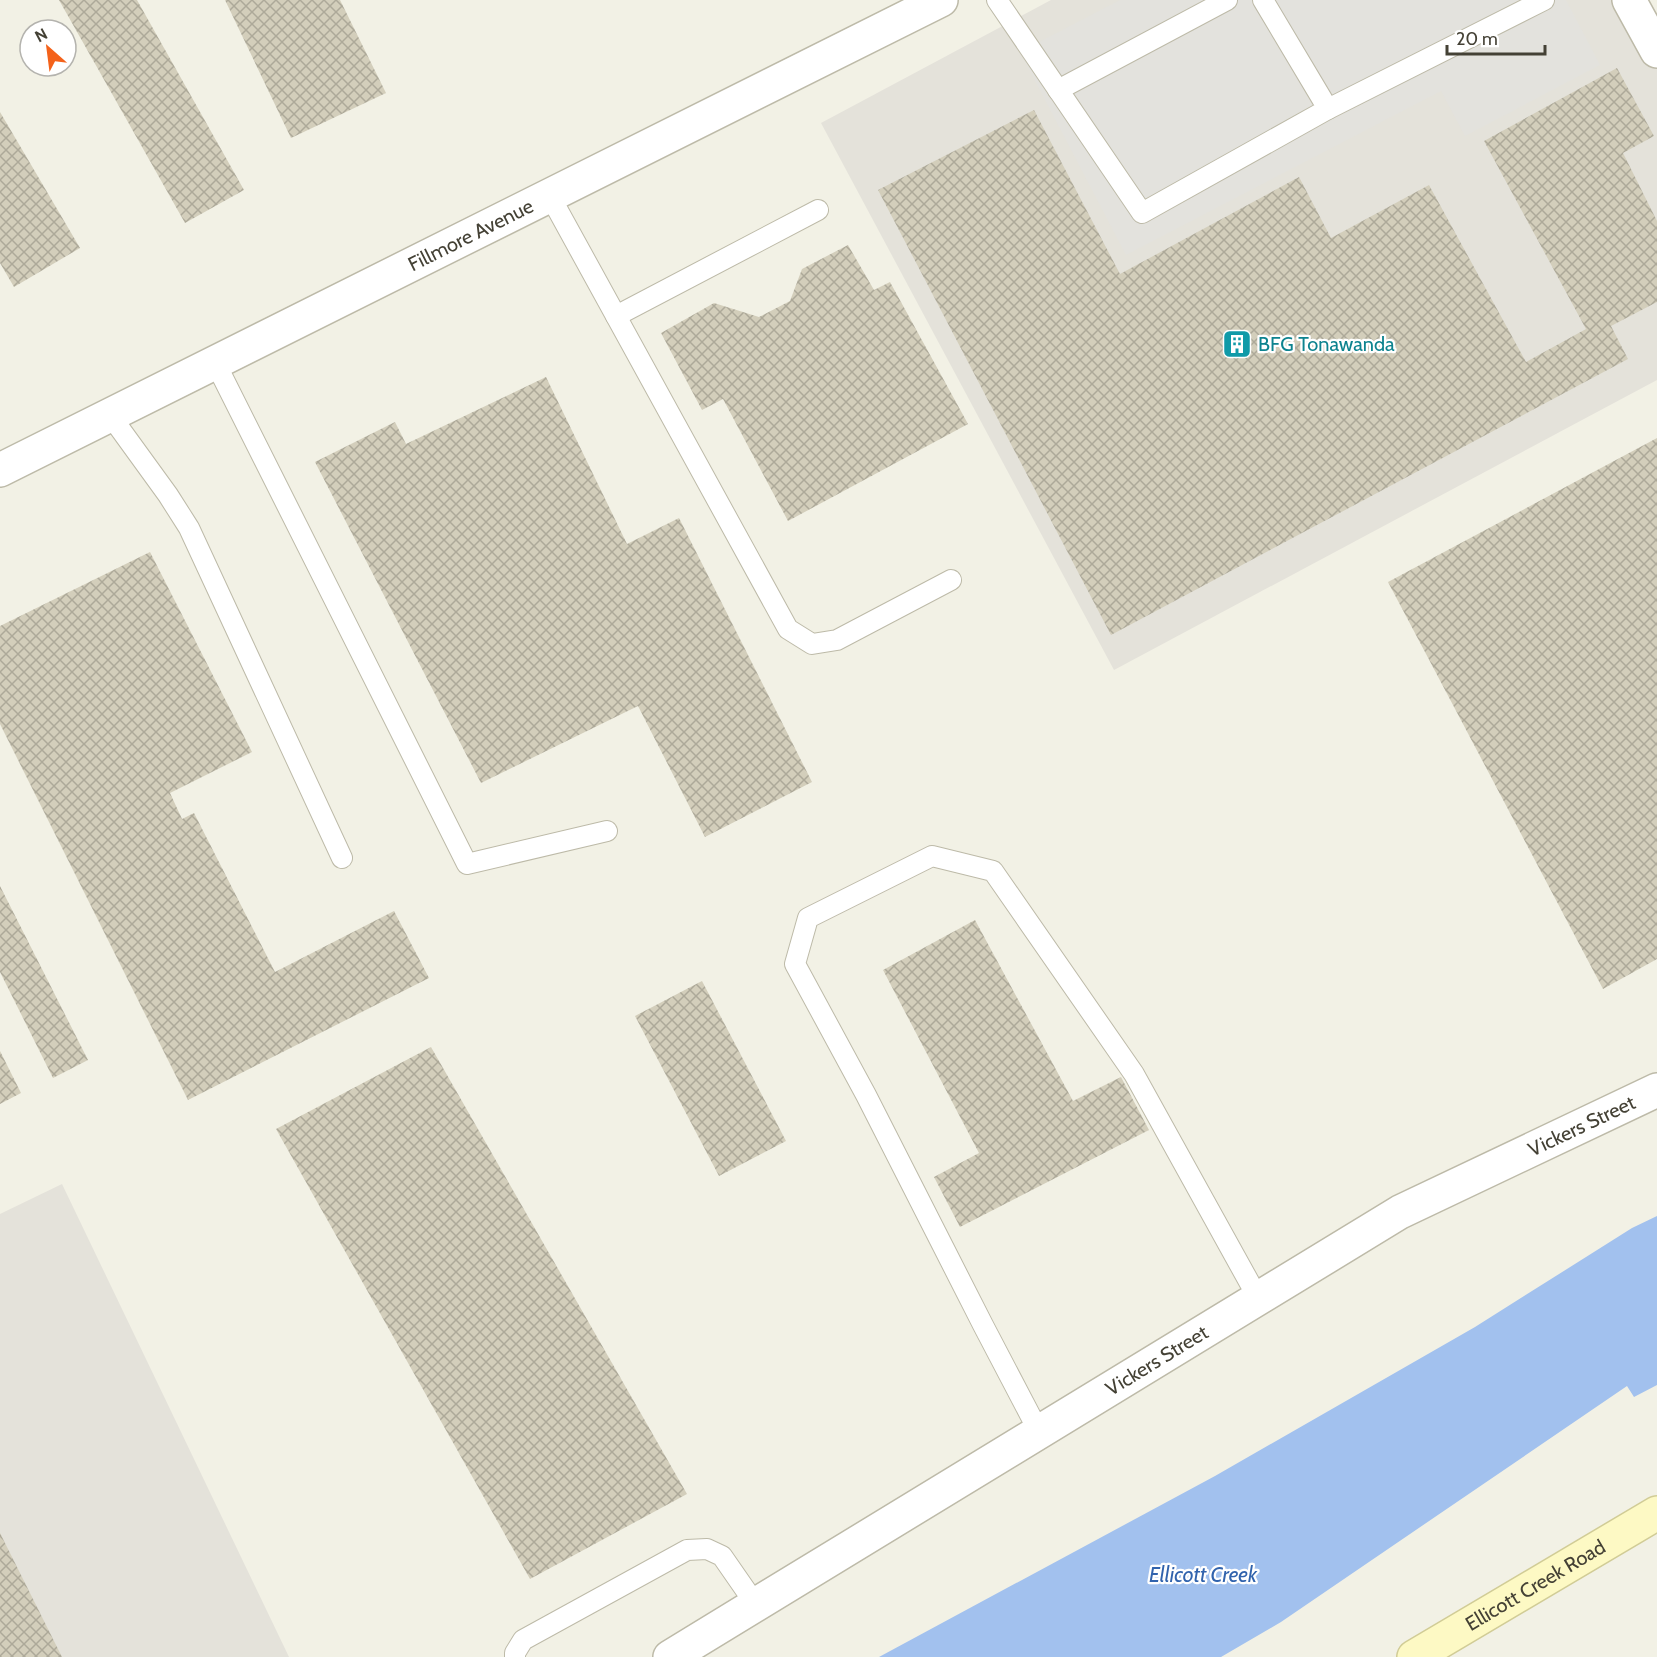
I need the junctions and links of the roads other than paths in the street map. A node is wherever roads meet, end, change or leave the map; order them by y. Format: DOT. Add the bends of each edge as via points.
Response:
graph roads {
  1 [pos="941,0"];
  2 [pos="997,0"];
  3 [pos="1227,0"];
  4 [pos="1263,0"];
  5 [pos="1544,0"];
  6 [pos="1629,0"];
  7 [pos="1657,51"];
  8 [pos="1058,90"];
  9 [pos="1328,109"];
  10 [pos="550,196"];
  11 [pos="818,210"];
  12 [pos="616,316"];
  13 [pos="215,362"];
  14 [pos="110,415"];
  15 [pos="0,470"];
  16 [pos="951,580"];
  17 [pos="607,831"];
  18 [pos="342,858"];
  19 [pos="1657,1090"];
  20 [pos="1258,1298"];
  21 [pos="1039,1432"];
  22 [pos="1657,1513"];
  23 [pos="756,1605"];
  24 [pos="515,1657"];
  25 [pos="670,1657"];
  26 [pos="1414,1657"];
  1 -- 10 [label="street, Fillmore Avenue"];
  2 -- 8 [label="lane"];
  3 -- 8 [label="lane"];
  4 -- 9 [label="lane"];
  5 -- 9 [label="lane"];
  6 -- 7 [label="street"];
  8 -- 9 [label="lane" via="1142,213"];
  10 -- 12 [label="lane"];
  10 -- 13 [label="street, Fillmore Avenue"];
  11 -- 12 [label="lane"];
  12 -- 16 [label="lane" via="788,628 812,644 837,640"];
  13 -- 14 [label="street, Fillmore Avenue"];
  13 -- 17 [label="lane" via="467,864"];
  14 -- 15 [label="street, Fillmore Avenue"];
  14 -- 18 [label="lane" via="189,528"];
  19 -- 20 [label="street, Vickers Street" via="1400,1212"];
  20 -- 21 [label="street, Vickers Street"];
  20 -- 21 [label="lane" via="1134,1074 993,871 932,856 808,918 795,964"];
  21 -- 23 [label="street, Vickers Street"];
  22 -- 26 [label="street, Ellicott Creek Road"];
  23 -- 24 [label="lane" via="722,1556 707,1549 687,1550 522,1640"];
  23 -- 25 [label="street, Vickers Street"];
}
